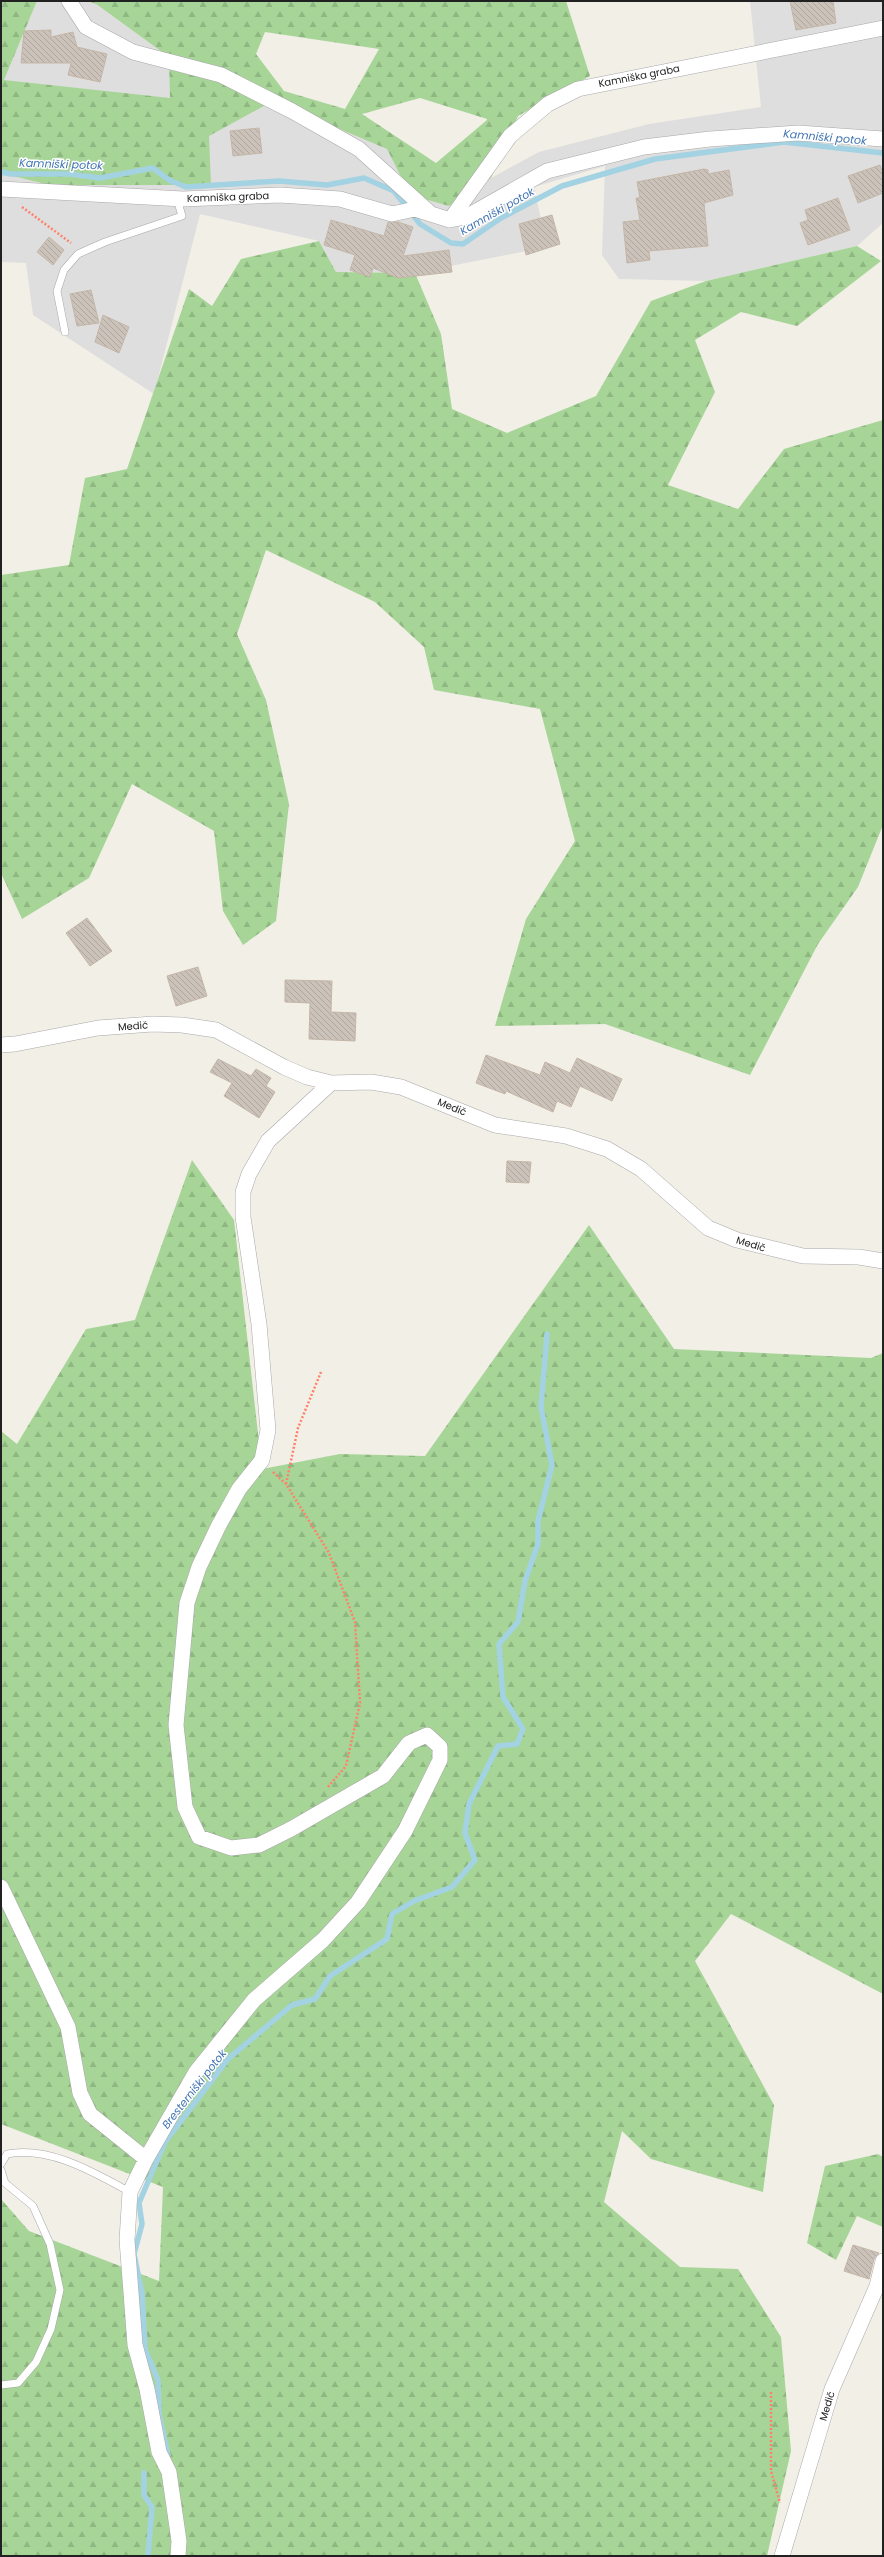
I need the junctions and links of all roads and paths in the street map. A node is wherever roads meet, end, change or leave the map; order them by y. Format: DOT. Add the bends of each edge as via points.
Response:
graph roads {
  1 [pos="69,1"];
  2 [pos="883,28"];
  3 [pos="883,139"];
  4 [pos="1,189"];
  5 [pos="177,199"];
  6 [pos="431,213"];
  7 [pos="450,220"];
  8 [pos="83,252"];
  9 [pos="65,332"];
  10 [pos="1,1045"];
  11 [pos="332,1083"];
  12 [pos="883,1261"];
  13 [pos="321,1372"];
  14 [pos="262,1460"];
  15 [pos="286,1484"];
  16 [pos="317,1813"];
  17 [pos="1,1887"];
  18 [pos="146,2158"];
  19 [pos="1,2164"];
  20 [pos="1,2170"];
  21 [pos="130,2192"];
  22 [pos="883,2261"];
  23 [pos="1,2385"];
  24 [pos="771,2392"];
  25 [pos="781,2506"];
  26 [pos="178,2556"];
  27 [pos="782,2556"];
  1 -- 6 [label="street" via="86,27 132,52 221,75 292,111 359,150"];
  2 -- 7 [label="street, Kamniška graba" via="578,89 548,104 510,136"];
  3 -- 7 [label="street" via="798,133 644,147 547,171 466,218"];
  4 -- 5 [label="street, Kamniška graba"];
  4 -- 8 [label="path" via="26,211"];
  5 -- 6 [label="street, Kamniška graba" via="280,195 340,199 392,214 415,209"];
  5 -- 8 [label="lane" via="182,216"];
  6 -- 7 [label="street, Kamniška graba"];
  8 -- 9 [label="lane" via="64,270 57,291"];
  10 -- 11 [label="street, Medič" via="98,1028 153,1024 182,1025 216,1030 284,1067"];
  11 -- 12 [label="street, Medič" via="371,1082 401,1087 495,1125 566,1136 607,1149 641,1169 708,1228 736,1240 803,1256 859,1257"];
  11 -- 14 [label="street" via="268,1141 249,1174 243,1192 243,1217 259,1324 268,1430"];
  13 -- 15 [label="path" via="298,1428"];
  14 -- 15 [label="path"];
  14 -- 16 [label="street" via="239,1489 218,1527 199,1567 187,1603 176,1725 185,1807 199,1837 230,1848 259,1845"];
  15 -- 16 [label="path" via="329,1553 354,1622 360,1703 346,1766 319,1797"];
  16 -- 18 [label="street" via="383,1776 409,1743 427,1735 440,1747 440,1760 405,1831 358,1902 323,1940 254,2000 196,2072"];
  17 -- 18 [label="street" via="68,2027 80,2093 90,2114"];
  18 -- 21 [label="street"];
  19 -- 21 [label="lane" via="6,2154 22,2151 77,2164"];
  20 -- 23 [label="lane" via="5,2182 33,2206 50,2244 60,2290 51,2329 36,2362 18,2383"];
  21 -- 26 [label="street" via="126,2240 135,2345 147,2389 159,2452 169,2472 180,2541"];
  22 -- 27 [label="street, Medič" via="877,2286 832,2389"];
  24 -- 25 [label="path" via="771,2471"];
}
